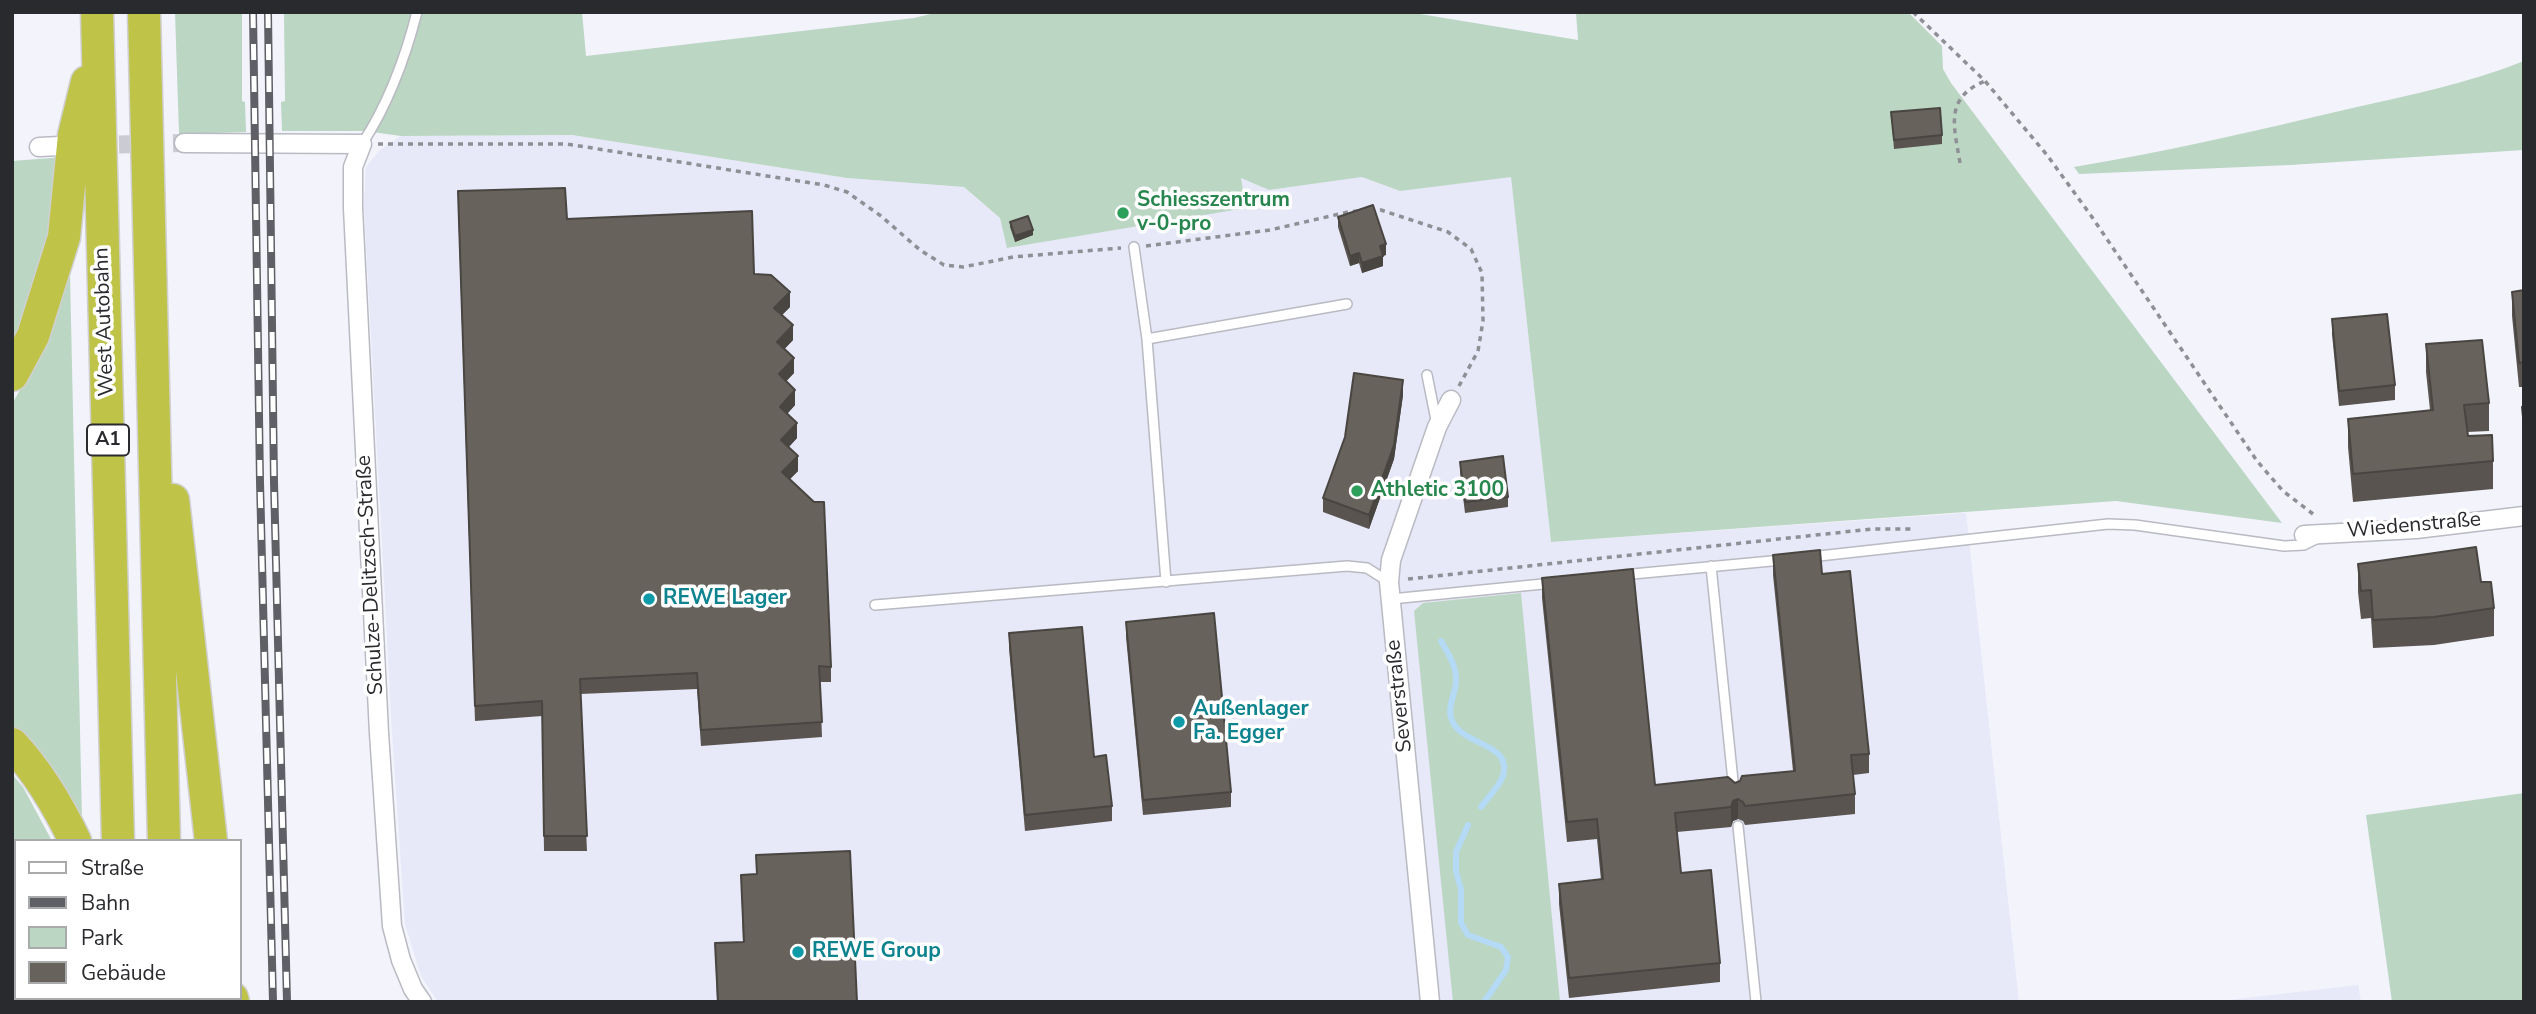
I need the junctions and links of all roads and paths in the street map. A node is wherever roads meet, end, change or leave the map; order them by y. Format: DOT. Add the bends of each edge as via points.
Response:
graph roads {
  1 [pos="144,12"];
  2 [pos="417,12"];
  3 [pos="1913,12"];
  4 [pos="97,26"];
  5 [pos="1985,81"];
  6 [pos="184,143"];
  7 [pos="362,144"];
  8 [pos="60,146"];
  9 [pos="39,147"];
  10 [pos="1960,163"];
  11 [pos="1134,247"];
  12 [pos="1347,304"];
  13 [pos="1147,339"];
  14 [pos="12,375"];
  15 [pos="1427,375"];
  16 [pos="154,391"];
  17 [pos="1451,400"];
  18 [pos="1437,427"];
  19 [pos="2524,516"];
  20 [pos="2345,532"];
  21 [pos="2325,534"];
  22 [pos="2304,535"];
  23 [pos="1801,558"];
  24 [pos="1788,559"];
  25 [pos="1711,566"];
  26 [pos="1618,576"];
  27 [pos="1564,581"];
  28 [pos="1166,582"];
  29 [pos="1390,591"];
  30 [pos="875,605"];
  31 [pos="12,744"];
  32 [pos="1735,796"];
  33 [pos="1738,826"];
  34 [pos="74,839"];
  35 [pos="118,839"];
  36 [pos="164,839"];
  37 [pos="211,839"];
  38 [pos="422,1002"];
  39 [pos="1430,1002"];
  40 [pos="1756,1002"];
  1 -- 16 [label="highway, A1"];
  2 -- 7 [label="lane" via="395,84"];
  3 -- 5 [label="path"];
  4 -- 14 [label="highway" via="74,135 64,237 33,336"];
  4 -- 35 [label="highway, West Autobahn / A1"];
  5 -- 10 [label="path" via="1965,92 1954,111"];
  5 -- 20 [label="path" via="2092,217 2257,461 2305,510"];
  6 -- 7 [label="street"];
  7 -- 11 [label="path" via="567,144 824,185 846,192 944,265 963,267 1013,257"];
  7 -- 38 [label="street, Schulze-Delitzsch-Straße" via="353,167 353,208 392,926 401,960"];
  8 -- 9 [label="street"];
  11 -- 13 [label="lane"];
  11 -- 17 [label="path" via="1381,210 1448,232 1471,249 1482,273 1483,321 1478,351"];
  12 -- 13 [label="lane"];
  13 -- 28 [label="lane"];
  15 -- 18 [label="lane"];
  16 -- 36 [label="highway, A1"];
  16 -- 37 [label="highway" via="178,526"];
  17 -- 18 [label="street, Severstraße"];
  18 -- 29 [label="street, Severstraße" via="1391,560"];
  19 -- 20 [label="street, Wiedenstraße"];
  20 -- 21 [label="street, Wiedenstraße"];
  21 -- 22 [label="street, Wiedenstraße"];
  21 -- 23 [label="lane" via="2304,545 2284,546 2108,524"];
  24 -- 25 [label="lane"];
  25 -- 26 [label="lane"];
  25 -- 32 [label="lane"];
  27 -- 29 [label="lane"];
  28 -- 29 [label="lane" via="1347,566 1367,568"];
  28 -- 30 [label="lane"];
  29 -- 39 [label="street, Severstraße"];
  31 -- 34 [label="highway" via="53,797"];
  33 -- 40 [label="lane"];
}
